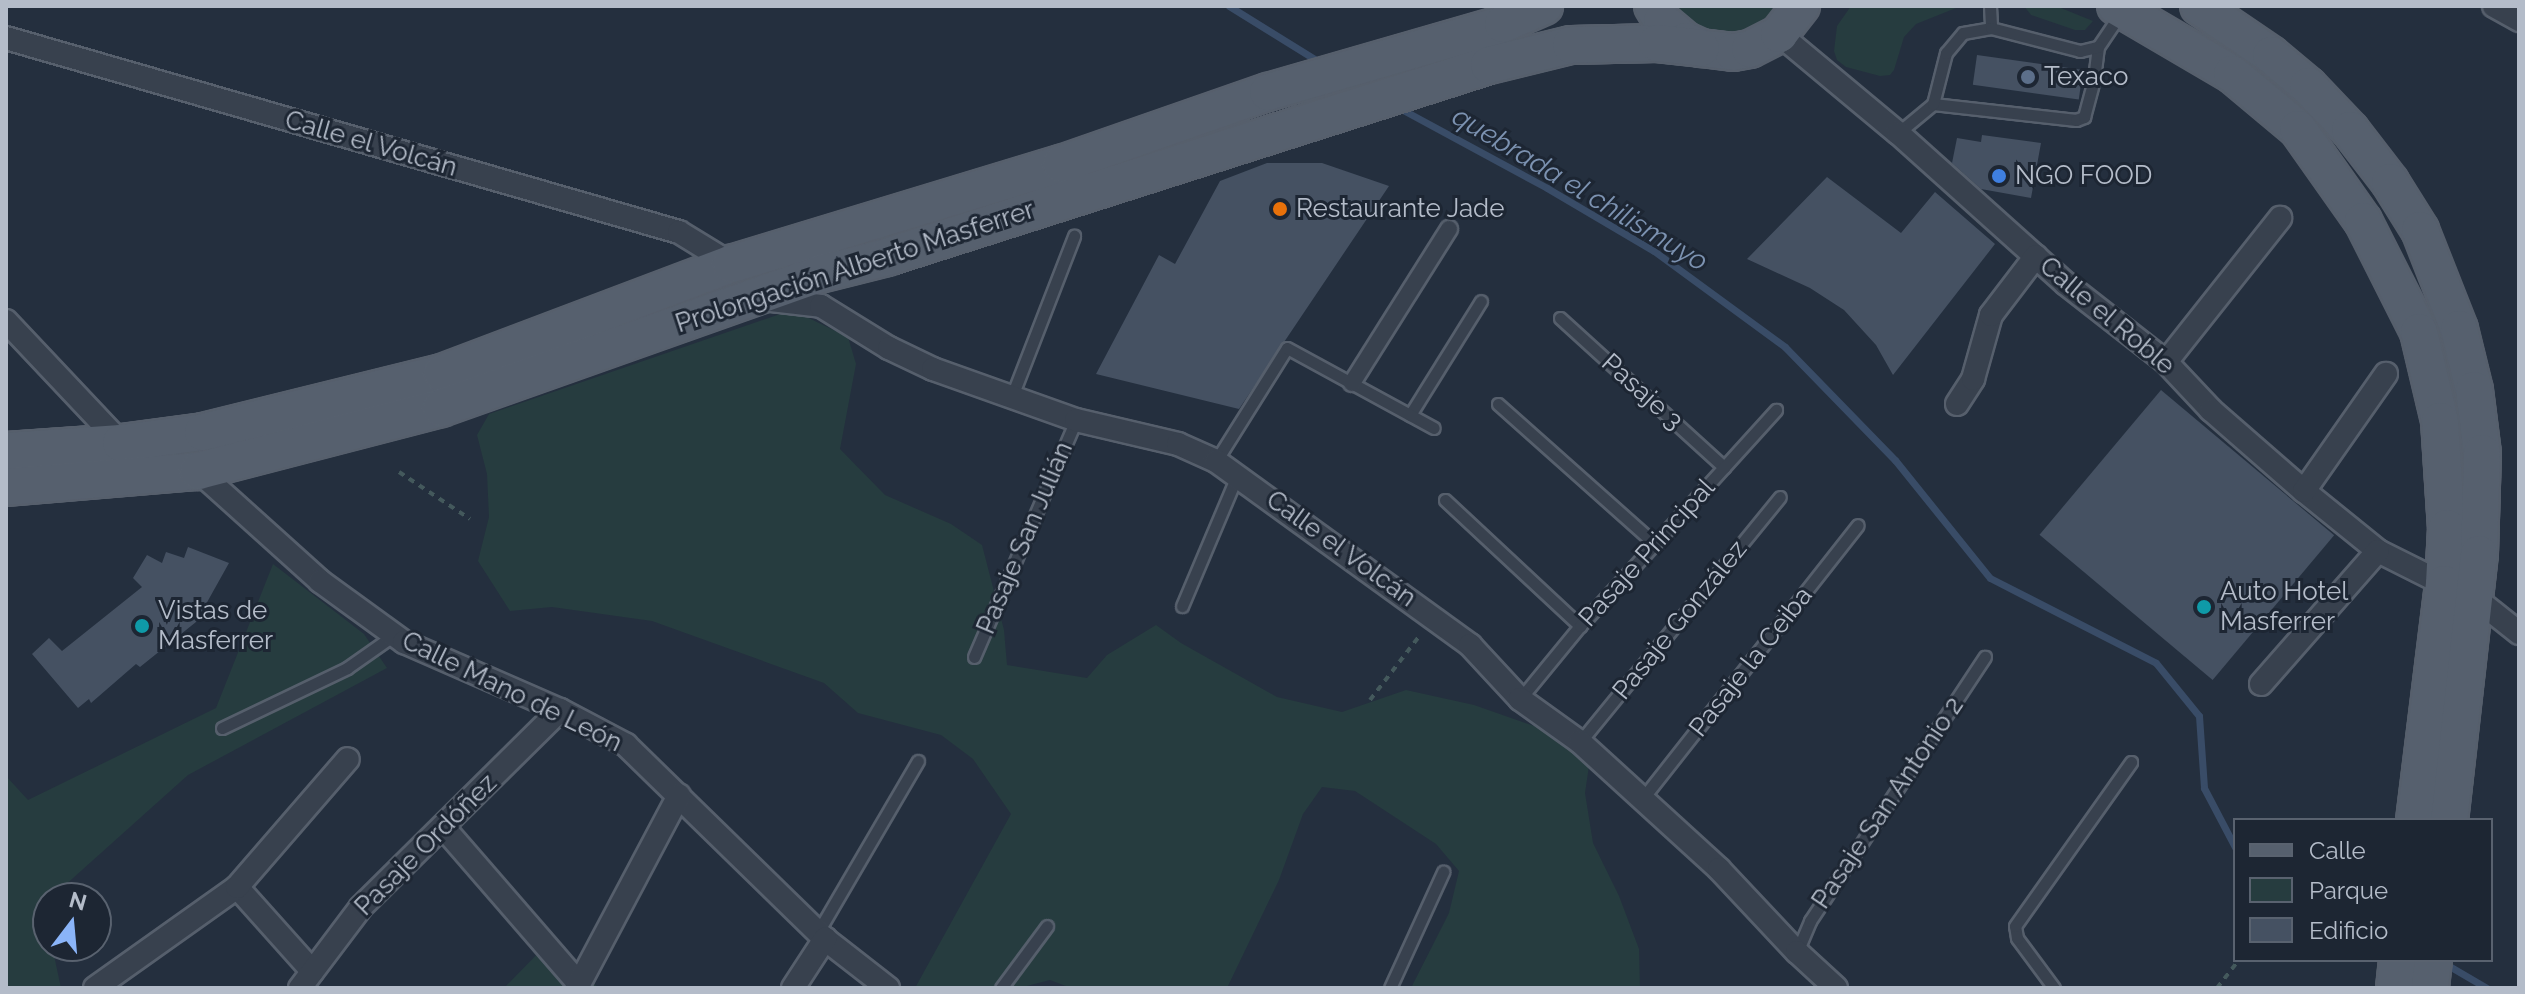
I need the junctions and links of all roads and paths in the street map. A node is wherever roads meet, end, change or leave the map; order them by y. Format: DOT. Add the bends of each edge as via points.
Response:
graph roads {
  1 [pos="1544,6"];
  2 [pos="1653,6"];
  3 [pos="1990,6"];
  4 [pos="2199,6"];
  5 [pos="2494,6"];
  6 [pos="2123,10"];
  7 [pos="1796,14"];
  8 [pos="2234,20"];
  9 [pos="2519,20"];
  10 [pos="1991,28"];
  11 [pos="6,38"];
  12 [pos="2098,47"];
  13 [pos="1701,48"];
  14 [pos="1933,104"];
  15 [pos="1898,133"];
  16 [pos="2280,218"];
  17 [pos="1449,229"];
  18 [pos="1074,236"];
  19 [pos="2036,256"];
  20 [pos="731,264"];
  21 [pos="1481,301"];
  22 [pos="738,302"];
  23 [pos="1560,318"];
  24 [pos="6,321"];
  25 [pos="2166,362"];
  26 [pos="2386,374"];
  27 [pos="1352,383"];
  28 [pos="1012,396"];
  29 [pos="1498,404"];
  30 [pos="1957,404"];
  31 [pos="1776,410"];
  32 [pos="1410,415"];
  33 [pos="1076,420"];
  34 [pos="1434,428"];
  35 [pos="121,443"];
  36 [pos="6,451"];
  37 [pos="1216,461"];
  38 [pos="1724,467"];
  39 [pos="198,471"];
  40 [pos="399,472"];
  41 [pos="1237,476"];
  42 [pos="6,487"];
  43 [pos="2304,491"];
  44 [pos="1780,497"];
  45 [pos="1445,500"];
  46 [pos="470,519"];
  47 [pos="1858,525"];
  48 [pos="1655,544"];
  49 [pos="2378,551"];
  50 [pos="2459,591"];
  51 [pos="1182,606"];
  52 [pos="1435,617"];
  53 [pos="1580,626"];
  54 [pos="2519,633"];
  55 [pos="394,635"];
  56 [pos="974,657"];
  57 [pos="1985,657"];
  58 [pos="2261,684"];
  59 [pos="1520,699"];
  60 [pos="1370,700"];
  61 [pos="560,710"];
  62 [pos="222,728"];
  63 [pos="1580,742"];
  64 [pos="348,759"];
  65 [pos="918,761"];
  66 [pos="2131,762"];
  67 [pos="679,795"];
  68 [pos="1643,798"];
  69 [pos="2415,818"];
  70 [pos="2449,818"];
  71 [pos="444,828"];
  72 [pos="1443,872"];
  73 [pos="237,887"];
  74 [pos="1047,926"];
  75 [pos="821,936"];
  76 [pos="1797,952"];
  77 [pos="2237,962"];
  78 [pos="2398,962"];
  79 [pos="2433,962"];
  80 [pos="306,980"];
  81 [pos="578,986"];
  82 [pos="95,988"];
  83 [pos="793,988"];
  84 [pos="888,988"];
  85 [pos="1001,988"];
  86 [pos="1390,988"];
  87 [pos="1836,988"];
  88 [pos="2054,988"];
  89 [pos="2217,988"];
  90 [pos="2395,988"];
  91 [pos="2430,988"];
  1 -- 20 [label="main road, Prolongación Alberto Masferrer" via="1503,24 1268,92 1061,164"];
  2 -- 13 [label="main road" via="1673,32"];
  3 -- 10 [label="lane"];
  4 -- 8 [label="main road"];
  5 -- 9 [label="street"];
  6 -- 12 [label="lane"];
  6 -- 50 [label="main road" via="2232,74 2269,103 2298,129 2363,221 2419,332 2440,421 2447,528"];
  7 -- 13 [label="main road, Prolongación Alberto Masferrer" via="1750,49"];
  7 -- 15 [label="street, Calle el Roble"];
  8 -- 50 [label="main road" via="2350,130 2420,230 2439,274 2474,390 2482,453"];
  10 -- 12 [label="lane" via="2080,51"];
  10 -- 14 [label="lane" via="1963,33 1952,42"];
  11 -- 20 [label="street, Calle el Volcán" via="679,232"];
  12 -- 14 [label="lane" via="2087,110 2076,120"];
  13 -- 22 [label="main road, Prolongación Alberto Masferrer" via="1571,45 1489,65"];
  14 -- 15 [label="lane"];
  15 -- 19 [label="street, Calle el Roble"];
  16 -- 25 [label="street"];
  17 -- 27 [label="street"];
  18 -- 28 [label="lane"];
  19 -- 25 [label="street, Calle el Roble"];
  19 -- 30 [label="street" via="1991,315 1973,379"];
  20 -- 35 [label="main road, Prolongación Alberto Masferrer" via="442,373 203,432"];
  21 -- 32 [label="lane"];
  22 -- 28 [label="street, Calle el Volcán" via="797,300 821,306 933,369"];
  22 -- 39 [label="main road, Prolongación Alberto Masferrer" via="441,408"];
  23 -- 38 [label="lane, Pasaje 3"];
  24 -- 35 [label="street"];
  25 -- 43 [label="street, Calle el Roble" via="2211,410"];
  26 -- 43 [label="street"];
  27 -- 32 [label="lane"];
  27 -- 37 [label="lane" via="1287,348"];
  28 -- 33 [label="street, Calle el Volcán"];
  29 -- 48 [label="lane"];
  31 -- 38 [label="lane, Pasaje Principal"];
  32 -- 34 [label="lane"];
  33 -- 37 [label="street, Calle el Volcán" via="1178,444"];
  33 -- 56 [label="lane, Pasaje San Julián"];
  35 -- 36 [label="main road, Prolongación Alberto Masferrer"];
  37 -- 41 [label="street, Calle el Volcán"];
  38 -- 48 [label="lane, Pasaje Principal"];
  39 -- 42 [label="main road, Prolongación Alberto Masferrer"];
  39 -- 55 [label="street, Calle Mano de León" via="320,581"];
  40 -- 46 [label="path"];
  41 -- 51 [label="lane"];
  41 -- 52 [label="street, Calle el Volcán"];
  43 -- 49 [label="street, Calle el Roble"];
  44 -- 63 [label="lane, Pasaje González"];
  45 -- 53 [label="lane"];
  47 -- 68 [label="lane, Pasaje la Ceiba"];
  48 -- 53 [label="lane, Pasaje Principal"];
  49 -- 50 [label="street, Calle el Roble"];
  49 -- 58 [label="street"];
  50 -- 54 [label="street, Calle el Roble"];
  50 -- 69 [label="main road"];
  50 -- 70 [label="main road"];
  52 -- 59 [label="street, Calle el Volcán" via="1470,645"];
  52 -- 60 [label="path"];
  53 -- 59 [label="lane, Pasaje Principal"];
  55 -- 61 [label="street, Calle Mano de León"];
  55 -- 62 [label="lane" via="347,668"];
  57 -- 76 [label="lane, Pasaje San Antonio 2" via="1810,921"];
  59 -- 63 [label="street, Calle el Volcán"];
  61 -- 67 [label="street, Calle Mano de León" via="626,745"];
  61 -- 71 [label="street, Pasaje Ordóñez"];
  63 -- 68 [label="street, Calle el Volcán"];
  64 -- 73 [label="street"];
  65 -- 75 [label="lane"];
  66 -- 88 [label="lane" via="2015,926 2017,938"];
  67 -- 75 [label="street, Calle Mano de León"];
  67 -- 81 [label="street"];
  68 -- 76 [label="street, Calle el Volcán"];
  71 -- 80 [label="street, Pasaje Ordóñez" via="361,907"];
  71 -- 81 [label="street"];
  72 -- 86 [label="lane"];
  73 -- 80 [label="street"];
  73 -- 82 [label="street"];
  74 -- 85 [label="lane"];
  75 -- 83 [label="street"];
  75 -- 84 [label="street, Calle Mano de León"];
  76 -- 87 [label="street, Calle el Volcán"];
  77 -- 89 [label="path"];
  78 -- 90 [label="main road"];
  79 -- 91 [label="main road"];
}
